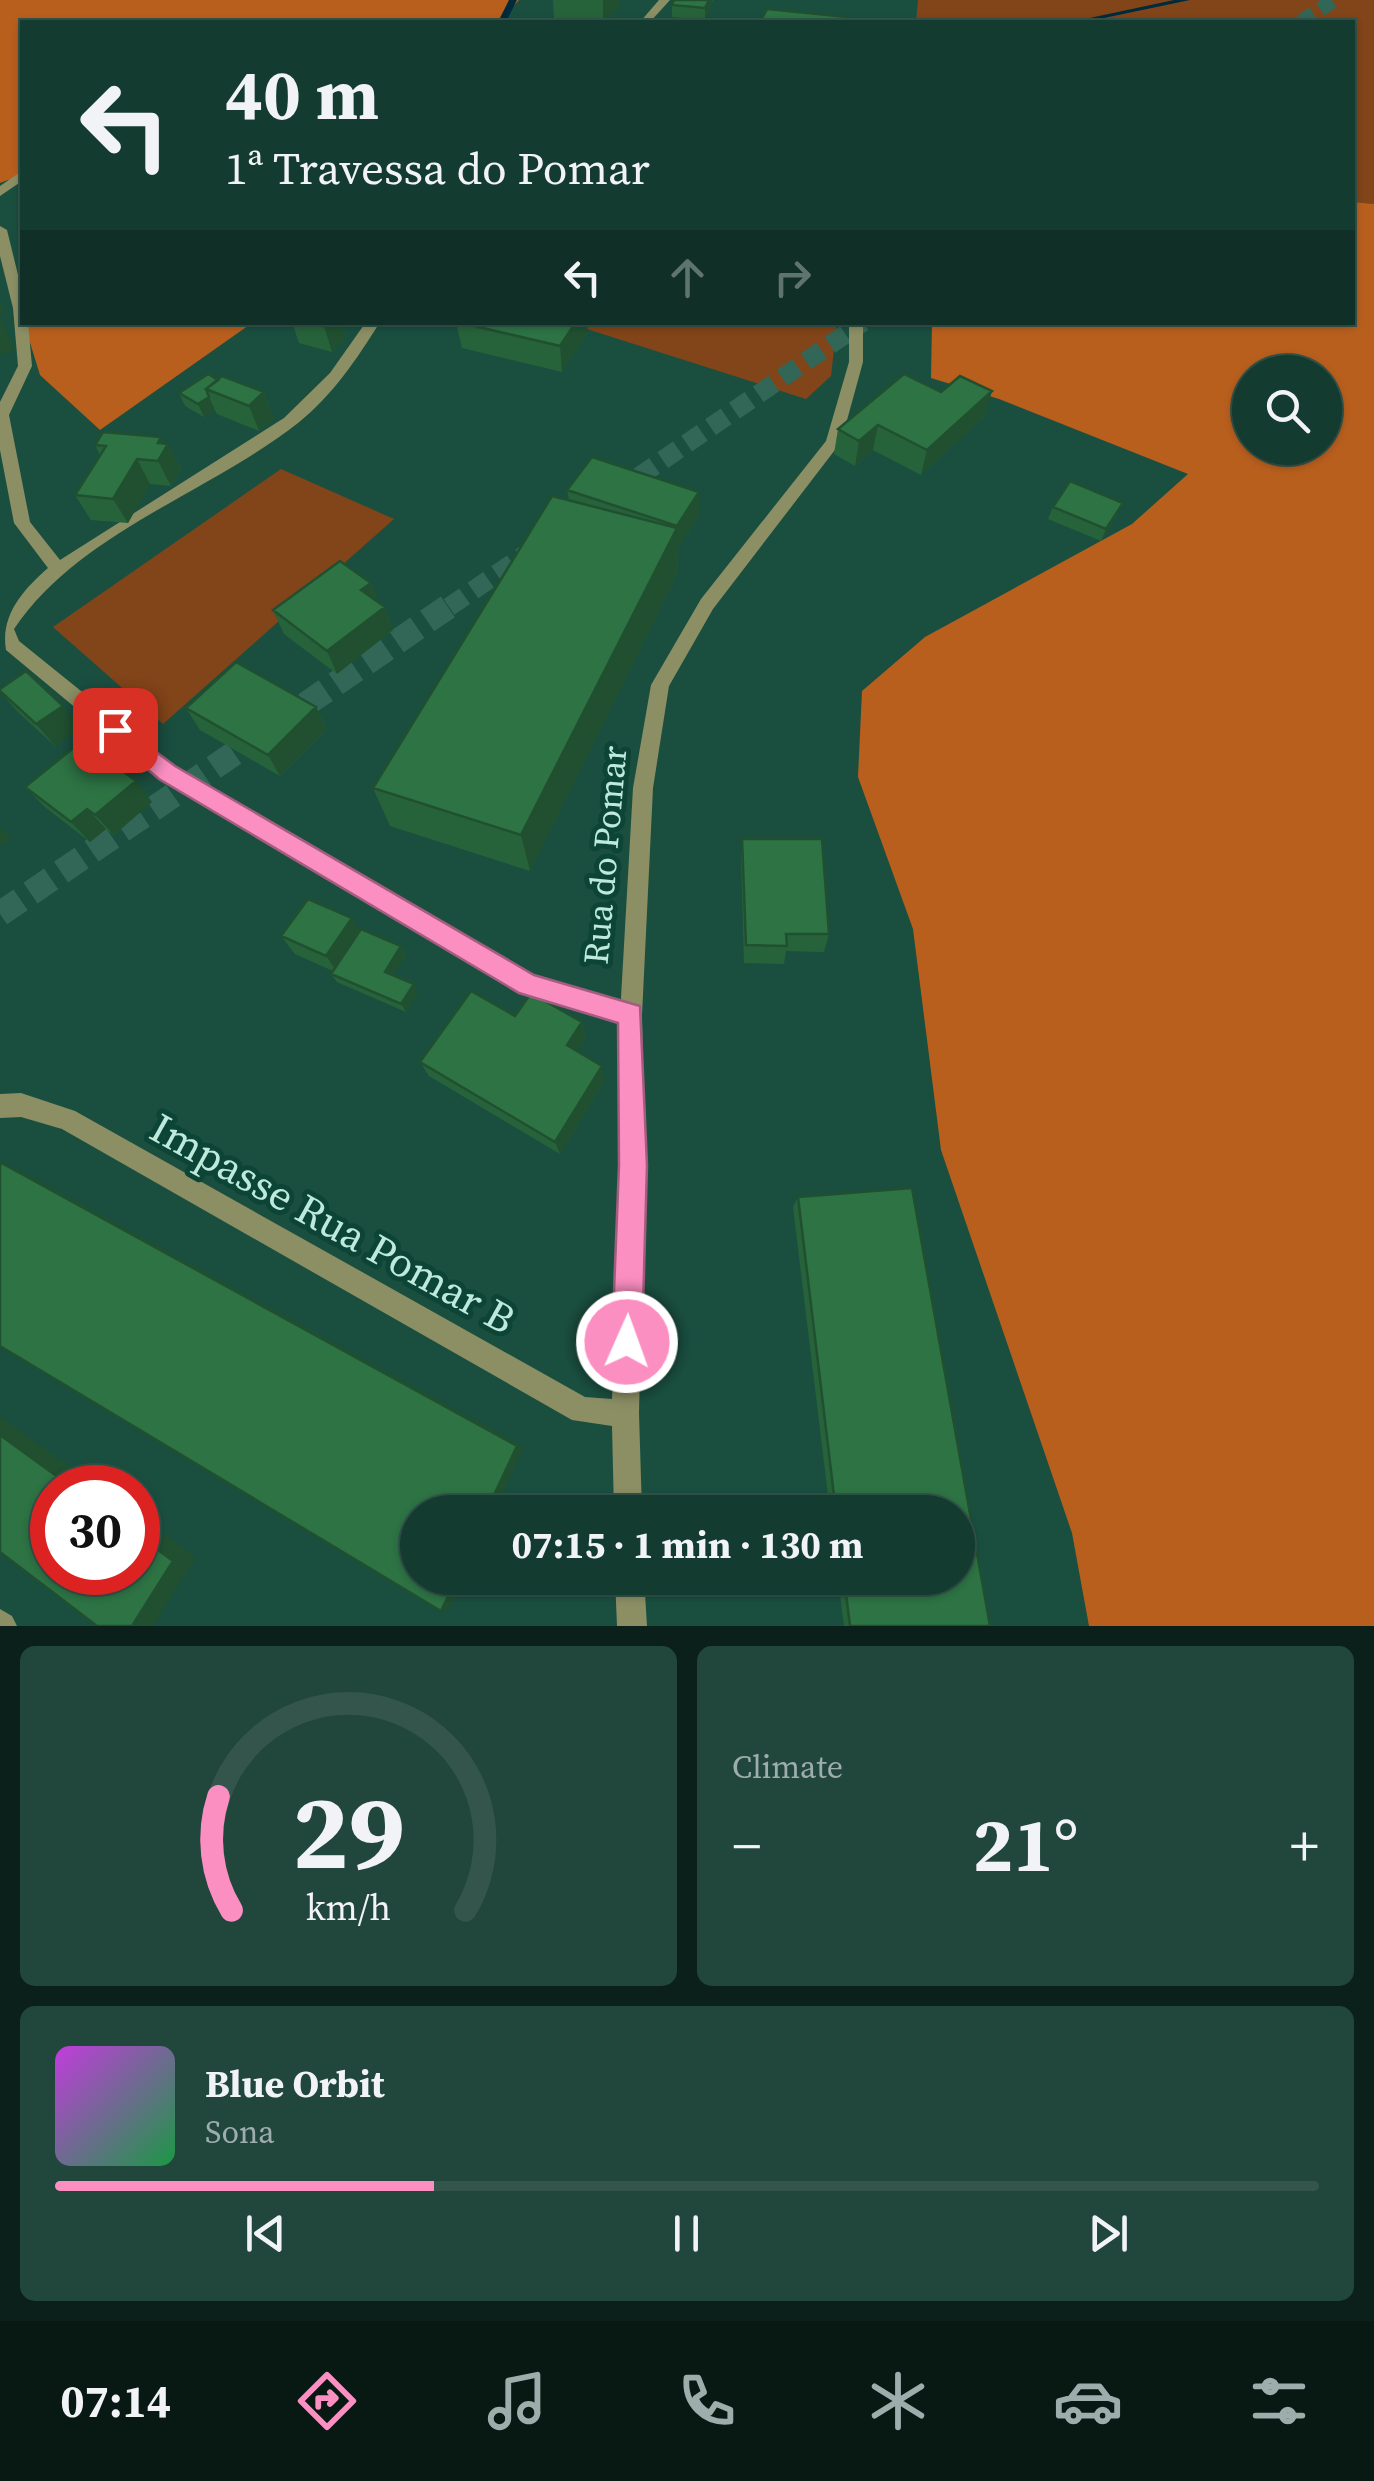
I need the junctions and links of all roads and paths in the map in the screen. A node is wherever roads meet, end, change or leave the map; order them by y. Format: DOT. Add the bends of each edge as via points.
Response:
graph roads {
  1 [pos="665,0"];
  2 [pos="648,20"];
  3 [pos="20,177"];
  4 [pos="0,192"];
  5 [pos="0,230"];
  6 [pos="20,308"];
  7 [pos="21,325"];
  8 [pos="371,325"];
  9 [pos="856,325"];
  10 [pos="58,570"];
  11 [pos="631,1015"];
  12 [pos="0,1106"];
  13 [pos="624,1413"];
  14 [pos="627,1495"];
  15 [pos="631,1595"];
  16 [pos="632,1626"];
  1 -- 2 [label="street"];
  3 -- 4 [label="street"];
  5 -- 6 [label="street"];
  7 -- 10 [label="street" via="25,366 1,415 22,523"];
  8 -- 10 [label="street" via="292,421"];
  9 -- 11 [label="street, Rua do Pomar" via="856,362 834,442 707,604 660,686 643,788"];
  10 -- 11 [label="street" via="9,618 4,628 12,645 167,772 528,985"];
  11 -- 13 [label="street, Rua do Pomar"];
  12 -- 13 [label="street, Impasse Rua Pomar B" via="21,1105 66,1119 582,1410"];
  13 -- 14 [label="street, Rua do Pomar"];
  15 -- 16 [label="street"];
}
